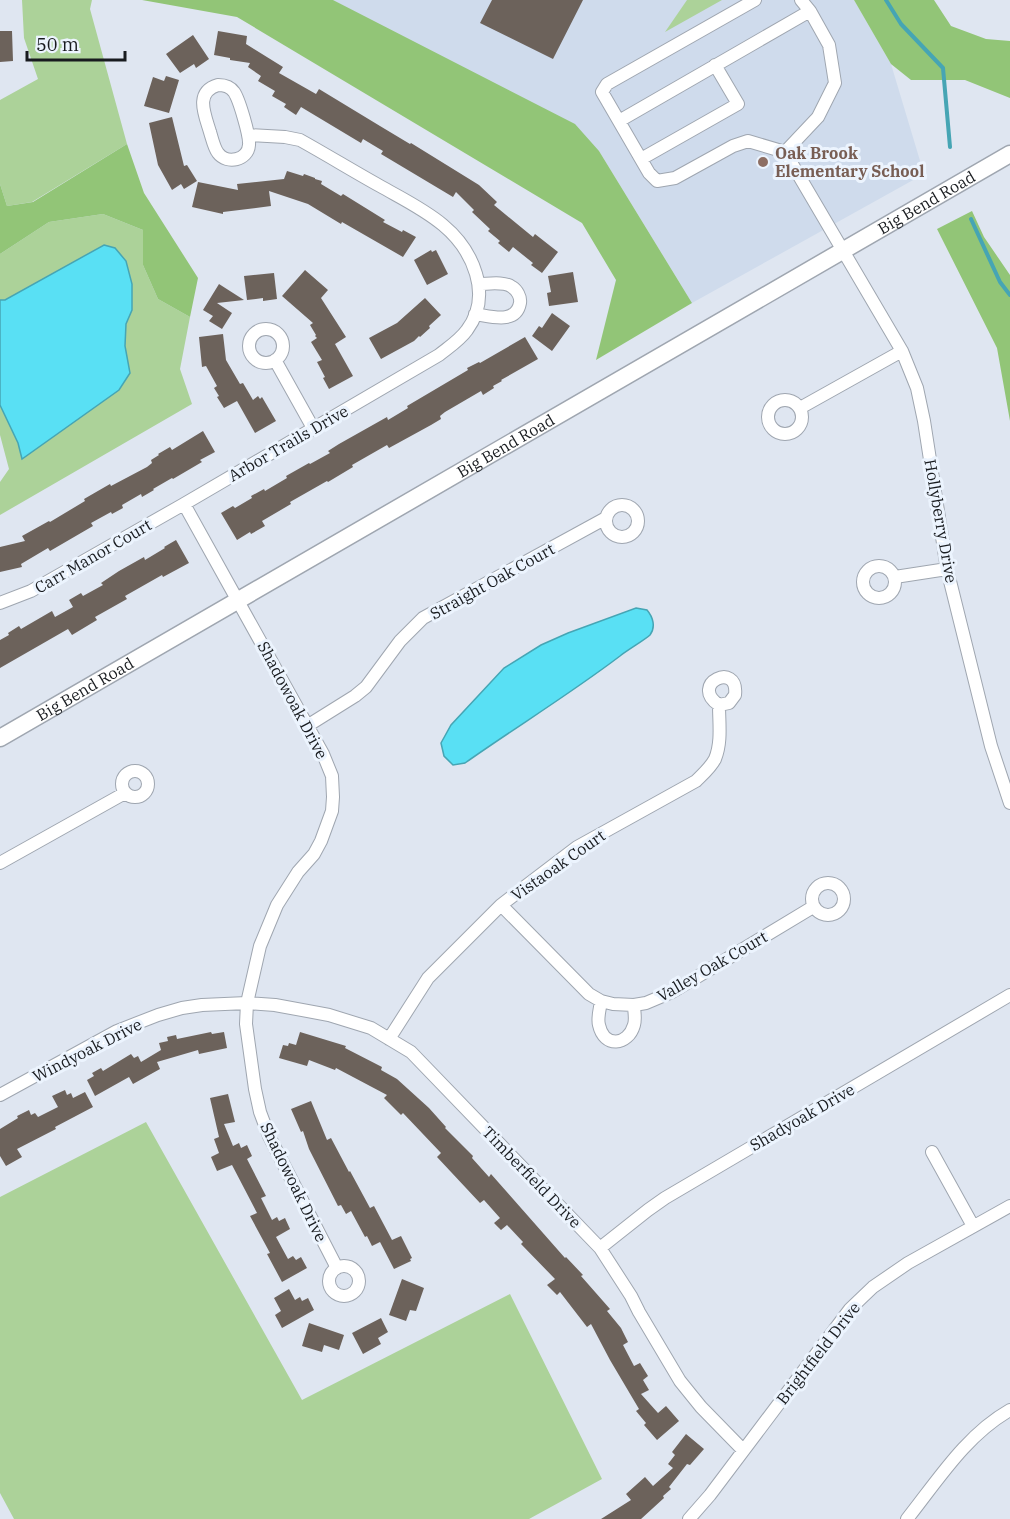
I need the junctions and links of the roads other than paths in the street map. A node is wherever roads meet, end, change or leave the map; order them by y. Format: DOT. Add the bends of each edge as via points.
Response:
graph roads {
  1 [pos="755,0"];
  2 [pos="801,0"];
  3 [pos="810,11"];
  4 [pos="715,65"];
  5 [pos="619,121"];
  6 [pos="248,135"];
  7 [pos="785,152"];
  8 [pos="1010,154"];
  9 [pos="641,159"];
  10 [pos="843,252"];
  11 [pos="479,284"];
  12 [pos="475,314"];
  13 [pos="902,351"];
  14 [pos="275,360"];
  15 [pos="800,408"];
  16 [pos="313,428"];
  17 [pos="183,504"];
  18 [pos="606,518"];
  19 [pos="947,569"];
  20 [pos="895,577"];
  21 [pos="238,600"];
  22 [pos="0,603"];
  23 [pos="719,705"];
  24 [pos="307,726"];
  25 [pos="0,738"];
  26 [pos="125,793"];
  27 [pos="1010,803"];
  28 [pos="0,863"];
  29 [pos="501,905"];
  30 [pos="813,907"];
  31 [pos="1010,995"];
  32 [pos="601,1001"];
  33 [pos="247,1003"];
  34 [pos="634,1005"];
  35 [pos="389,1039"];
  36 [pos="0,1095"];
  37 [pos="932,1152"];
  38 [pos="1010,1206"];
  39 [pos="973,1227"];
  40 [pos="600,1248"];
  41 [pos="337,1268"];
  42 [pos="1010,1410"];
  43 [pos="743,1450"];
  44 [pos="689,1519"];
  45 [pos="907,1519"];
  1 -- 5 [label="street" via="607,84 602,92"];
  2 -- 3 [label="street"];
  3 -- 4 [label="street"];
  3 -- 7 [label="street" via="830,45 835,83 818,117"];
  4 -- 5 [label="street"];
  4 -- 9 [label="street" via="738,104"];
  5 -- 9 [label="street"];
  6 -- 6 [label="street" via="234,92 224,85 208,90 203,110 218,153 228,160 240,158 248,150"];
  6 -- 11 [label="street, Arbor Trails Drive" via="300,140 430,215 466,251"];
  7 -- 9 [label="street" via="748,141 675,178 657,181"];
  7 -- 10 [label="street, Hollyberry Drive"];
  8 -- 10 [label="main road, Big Bend Road"];
  10 -- 13 [label="street, Hollyberry Drive"];
  10 -- 21 [label="main road, Big Bend Road"];
  11 -- 12 [label="street, Arbor Trails Drive"];
  11 -- 12 [label="street" via="512,286 518,292 520,304 516,312 506,317"];
  12 -- 16 [label="street, Arbor Trails Drive" via="467,330 439,355"];
  13 -- 15 [label="street"];
  13 -- 19 [label="street, Hollyberry Drive" via="917,388"];
  14 -- 16 [label="street"];
  16 -- 17 [label="street, Arbor Trails Drive"];
  17 -- 21 [label="street"];
  17 -- 22 [label="street, Carr Manor Court" via="31,591"];
  18 -- 24 [label="street, Straight Oak Court" via="423,618 400,641 366,687"];
  19 -- 20 [label="street"];
  19 -- 27 [label="street, Hollyberry Drive" via="991,746"];
  21 -- 24 [label="street, Shadowoak Drive"];
  21 -- 25 [label="main road, Big Bend Road"];
  23 -- 29 [label="street, Vistaoak Court" via="720,741 715,758 696,781 577,848"];
  24 -- 33 [label="street, Shadowoak Drive" via="332,776 332,811 314,854 298,872 266,930"];
  26 -- 28 [label="street"];
  29 -- 32 [label="street"];
  29 -- 35 [label="street, Vistaoak Court" via="428,978"];
  30 -- 34 [label="street, Valley Oak Court" via="672,992"];
  31 -- 40 [label="street, Shadyoak Drive" via="665,1198"];
  32 -- 34 [label="street, Valley Oak Court"];
  32 -- 34 [label="street" via="599,1025 602,1034 613,1042 629,1036 635,1023"];
  33 -- 35 [label="street, Timberfield Drive" via="329,1016 370,1028"];
  33 -- 36 [label="street, Windyoak Drive" via="202,1005 158,1015 117,1031"];
  33 -- 41 [label="street, Shadowoak Drive" via="246,1024 260,1112"];
  35 -- 40 [label="street, Timberfield Drive" via="411,1052"];
  37 -- 39 [label="street"];
  38 -- 39 [label="street, Brightfield Drive"];
  39 -- 43 [label="street, Brightfield Drive" via="908,1263 850,1309"];
  40 -- 43 [label="street, Timberfield Drive" via="680,1381"];
  42 -- 45 [label="street" via="972,1438"];
  43 -- 44 [label="street, Brightfield Drive"];
}
